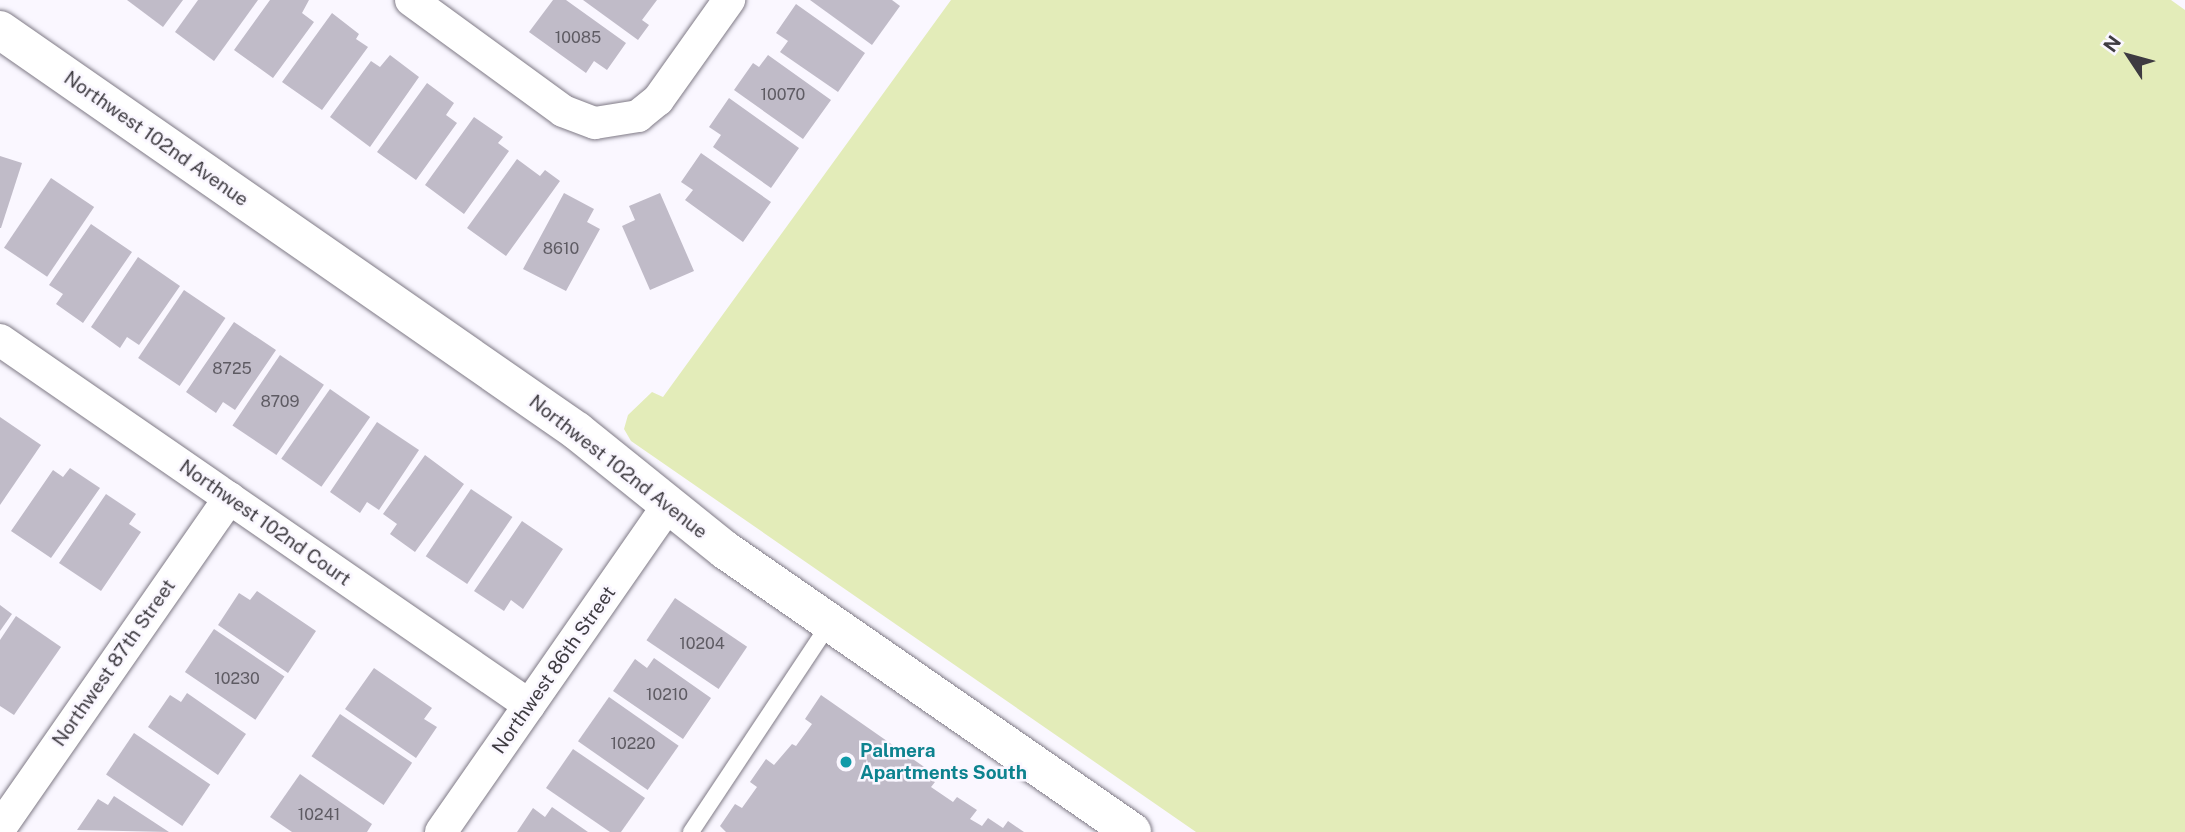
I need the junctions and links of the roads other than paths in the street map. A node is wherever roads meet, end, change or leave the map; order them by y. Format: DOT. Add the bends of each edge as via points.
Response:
graph roads {
  1 [pos="411,0"];
  2 [pos="729,0"];
  3 [pos="0,30"];
  4 [pos="0,340"];
  5 [pos="229,498"];
  6 [pos="667,507"];
  7 [pos="829,624"];
  8 [pos="529,705"];
  9 [pos="10,790"];
  10 [pos="0,828"];
  11 [pos="441,832"];
  12 [pos="691,832"];
  13 [pos="1132,832"];
  1 -- 2 [label="street" via="563,111 595,123 638,116 658,100"];
  3 -- 6 [label="street, Northwest 102nd Avenue" via="577,431"];
  4 -- 5 [label="street, Northwest 102nd Court"];
  5 -- 8 [label="street, Northwest 102nd Court"];
  5 -- 9 [label="street, Northwest 87th Street"];
  6 -- 7 [label="street, Northwest 102nd Avenue"];
  6 -- 8 [label="street, Northwest 86th Street"];
  7 -- 12 [label="lane"];
  7 -- 13 [label="street, Northwest 102nd Avenue"];
  8 -- 11 [label="street, Northwest 86th Street"];
  9 -- 10 [label="street, Northwest 87th Street"];
}
